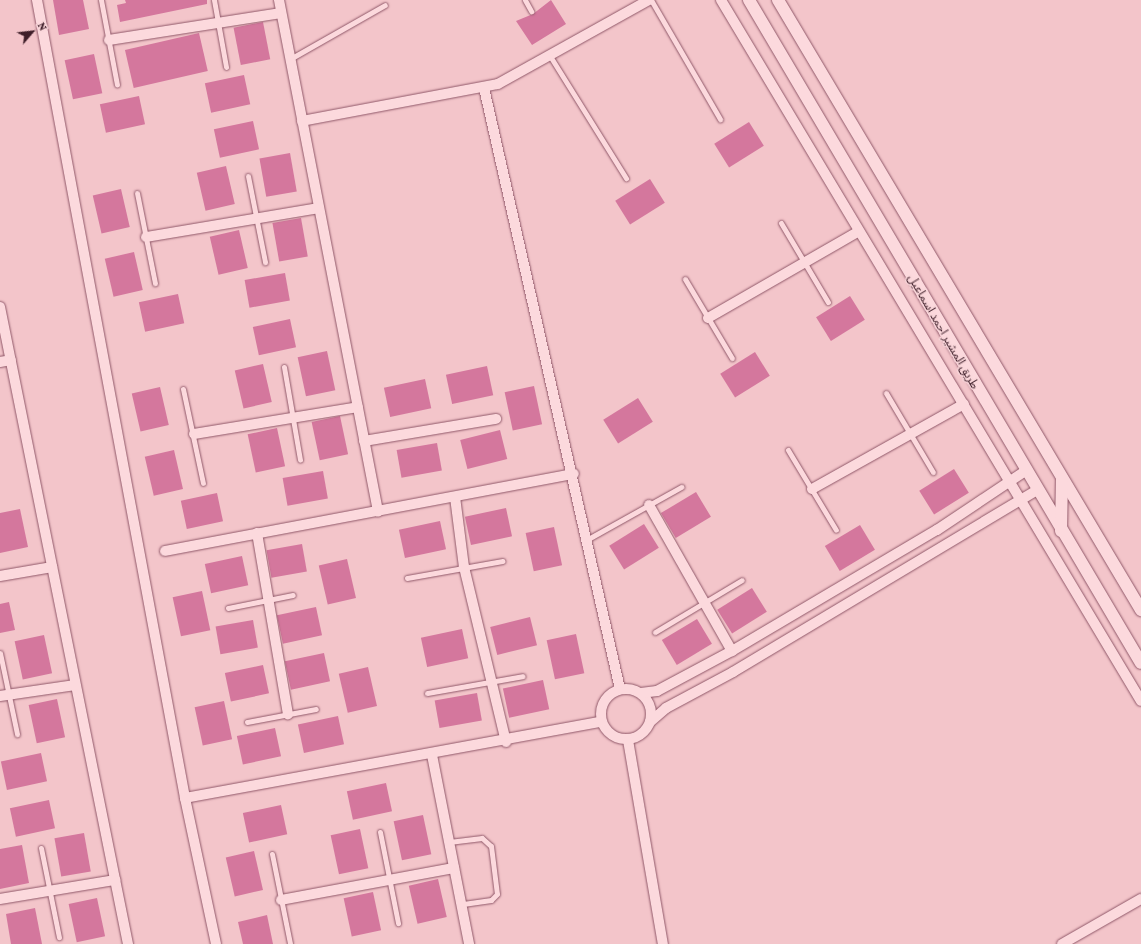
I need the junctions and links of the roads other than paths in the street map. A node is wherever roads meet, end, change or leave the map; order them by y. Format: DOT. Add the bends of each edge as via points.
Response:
graph roads {
  1 [pos="38,0"];
  2 [pos="101,0"];
  3 [pos="214,0"];
  4 [pos="279,0"];
  5 [pos="525,0"];
  6 [pos="650,0"];
  7 [pos="721,0"];
  8 [pos="749,0"];
  9 [pos="778,0"];
  10 [pos="385,5"];
  11 [pos="531,11"];
  12 [pos="281,13"];
  13 [pos="218,23"];
  14 [pos="109,40"];
  15 [pos="550,56"];
  16 [pos="290,59"];
  17 [pos="226,68"];
  18 [pos="117,85"];
  19 [pos="484,88"];
  20 [pos="720,119"];
  21 [pos="302,121"];
  22 [pos="248,176"];
  23 [pos="626,178"];
  24 [pos="137,193"];
  25 [pos="319,208"];
  26 [pos="257,218"];
  27 [pos="781,223"];
  28 [pos="859,231"];
  29 [pos="146,237"];
  30 [pos="265,262"];
  31 [pos="805,262"];
  32 [pos="685,279"];
  33 [pos="155,284"];
  34 [pos="828,302"];
  35 [pos="0,307"];
  36 [pos="708,318"];
  37 [pos="732,358"];
  38 [pos="11,360"];
  39 [pos="0,362"];
  40 [pos="284,367"];
  41 [pos="183,389"];
  42 [pos="886,393"];
  43 [pos="964,404"];
  44 [pos="358,407"];
  45 [pos="293,418"];
  46 [pos="496,418"];
  47 [pos="910,433"];
  48 [pos="194,434"];
  49 [pos="364,441"];
  50 [pos="788,450"];
  51 [pos="300,460"];
  52 [pos="1025,471"];
  53 [pos="932,472"];
  54 [pos="574,474"];
  55 [pos="1062,478"];
  56 [pos="203,483"];
  57 [pos="1009,484"];
  58 [pos="681,487"];
  59 [pos="812,489"];
  60 [pos="1037,490"];
  61 [pos="455,497"];
  62 [pos="1020,502"];
  63 [pos="649,505"];
  64 [pos="378,511"];
  65 [pos="836,530"];
  66 [pos="1061,531"];
  67 [pos="257,533"];
  68 [pos="588,539"];
  69 [pos="165,550"];
  70 [pos="502,561"];
  71 [pos="52,567"];
  72 [pos="464,567"];
  73 [pos="0,576"];
  74 [pos="406,578"];
  75 [pos="742,580"];
  76 [pos="293,595"];
  77 [pos="270,600"];
  78 [pos="705,603"];
  79 [pos="228,608"];
  80 [pos="1141,610"];
  81 [pos="655,632"];
  82 [pos="732,651"];
  83 [pos="0,653"];
  84 [pos="1141,663"];
  85 [pos="523,676"];
  86 [pos="492,679"];
  87 [pos="75,685"];
  88 [pos="620,688"];
  89 [pos="427,692"];
  90 [pos="641,693"];
  91 [pos="4,696"];
  92 [pos="1141,701"];
  93 [pos="316,709"];
  94 [pos="288,714"];
  95 [pos="247,722"];
  96 [pos="601,722"];
  97 [pos="650,722"];
  98 [pos="17,734"];
  99 [pos="628,740"];
  100 [pos="506,742"];
  101 [pos="432,755"];
  102 [pos="185,798"];
  103 [pos="380,832"];
  104 [pos="449,842"];
  105 [pos="41,848"];
  106 [pos="272,854"];
  107 [pos="454,868"];
  108 [pos="115,880"];
  109 [pos="389,880"];
  110 [pos="50,890"];
  111 [pos="0,899"];
  112 [pos="1141,899"];
  113 [pos="281,900"];
  114 [pos="461,904"];
  115 [pos="398,923"];
  116 [pos="59,937"];
  117 [pos="290,943"];
  118 [pos="128,944"];
  119 [pos="216,944"];
  120 [pos="469,944"];
  121 [pos="663,944"];
  122 [pos="1062,944"];
  1 -- 102 [label="street"];
  2 -- 14 [label="lane"];
  3 -- 13 [label="lane"];
  4 -- 12 [label="street"];
  5 -- 11 [label="lane"];
  6 -- 15 [label="street"];
  6 -- 20 [label="lane"];
  7 -- 28 [label="street"];
  8 -- 52 [label="street, طريق المشير احمد اسماعيل"];
  9 -- 55 [label="street"];
  10 -- 16 [label="lane"];
  12 -- 13 [label="street"];
  12 -- 16 [label="street"];
  13 -- 14 [label="street"];
  13 -- 17 [label="lane"];
  14 -- 18 [label="lane"];
  15 -- 19 [label="street"];
  15 -- 23 [label="lane"];
  16 -- 21 [label="street"];
  19 -- 21 [label="street"];
  19 -- 54 [label="street"];
  21 -- 25 [label="street"];
  22 -- 26 [label="lane"];
  24 -- 29 [label="lane"];
  25 -- 26 [label="street"];
  25 -- 44 [label="street"];
  26 -- 29 [label="street"];
  26 -- 30 [label="lane"];
  27 -- 31 [label="lane"];
  28 -- 31 [label="street"];
  28 -- 43 [label="street"];
  29 -- 33 [label="lane"];
  31 -- 34 [label="lane"];
  31 -- 36 [label="street"];
  32 -- 36 [label="lane"];
  35 -- 38 [label="street"];
  36 -- 37 [label="lane"];
  38 -- 39 [label="street"];
  38 -- 71 [label="street"];
  40 -- 45 [label="lane"];
  41 -- 48 [label="lane"];
  42 -- 47 [label="lane"];
  43 -- 47 [label="street"];
  43 -- 57 [label="street"];
  44 -- 45 [label="street"];
  44 -- 49 [label="street"];
  45 -- 48 [label="street"];
  45 -- 51 [label="lane"];
  46 -- 49 [label="street"];
  47 -- 53 [label="lane"];
  47 -- 59 [label="street"];
  48 -- 56 [label="lane"];
  49 -- 64 [label="street"];
  50 -- 59 [label="lane"];
  52 -- 57 [label="street"];
  52 -- 60 [label="street, طريق المشير احمد اسماعيل"];
  54 -- 61 [label="street"];
  54 -- 68 [label="street"];
  55 -- 66 [label="street"];
  55 -- 80 [label="street"];
  57 -- 62 [label="street"];
  57 -- 82 [label="street"];
  58 -- 63 [label="lane"];
  59 -- 65 [label="lane"];
  60 -- 62 [label="street"];
  60 -- 66 [label="street, طريق المشير احمد اسماعيل"];
  61 -- 64 [label="street"];
  61 -- 72 [label="street"];
  62 -- 92 [label="street"];
  62 -- 97 [label="street" via="666,708"];
  63 -- 68 [label="lane"];
  63 -- 78 [label="street"];
  64 -- 67 [label="street"];
  66 -- 84 [label="street, طريق المشير احمد اسماعيل"];
  67 -- 69 [label="street"];
  67 -- 77 [label="street"];
  68 -- 88 [label="street"];
  70 -- 72 [label="lane"];
  71 -- 73 [label="street"];
  71 -- 87 [label="street"];
  72 -- 74 [label="lane"];
  72 -- 86 [label="street"];
  75 -- 78 [label="lane"];
  76 -- 77 [label="lane"];
  77 -- 79 [label="lane"];
  77 -- 94 [label="street"];
  78 -- 81 [label="lane"];
  78 -- 82 [label="street"];
  82 -- 90 [label="street" via="657,691"];
  83 -- 91 [label="lane"];
  85 -- 86 [label="lane"];
  86 -- 89 [label="lane"];
  86 -- 100 [label="street"];
  87 -- 91 [label="street"];
  87 -- 108 [label="street"];
  88 -- 90 [label="street"];
  88 -- 96 [label="street" via="603,701"];
  90 -- 97 [label="street" via="648,701"];
  91 -- 98 [label="lane"];
  93 -- 94 [label="lane"];
  94 -- 95 [label="lane"];
  96 -- 99 [label="street" via="612,735"];
  96 -- 100 [label="street"];
  97 -- 99 [label="street" via="645,731"];
  99 -- 121 [label="street"];
  100 -- 101 [label="street"];
  101 -- 102 [label="street"];
  101 -- 104 [label="street"];
  102 -- 119 [label="street"];
  103 -- 109 [label="lane"];
  104 -- 107 [label="street"];
  104 -- 114 [label="lane" via="482,838 491,846 497,894 491,900"];
  105 -- 110 [label="lane"];
  106 -- 113 [label="lane"];
  107 -- 109 [label="street"];
  107 -- 114 [label="street"];
  108 -- 110 [label="street"];
  108 -- 118 [label="street"];
  109 -- 113 [label="street"];
  109 -- 115 [label="lane"];
  110 -- 111 [label="street"];
  110 -- 116 [label="lane"];
  112 -- 122 [label="street"];
  113 -- 117 [label="lane"];
  114 -- 120 [label="street"];
}
